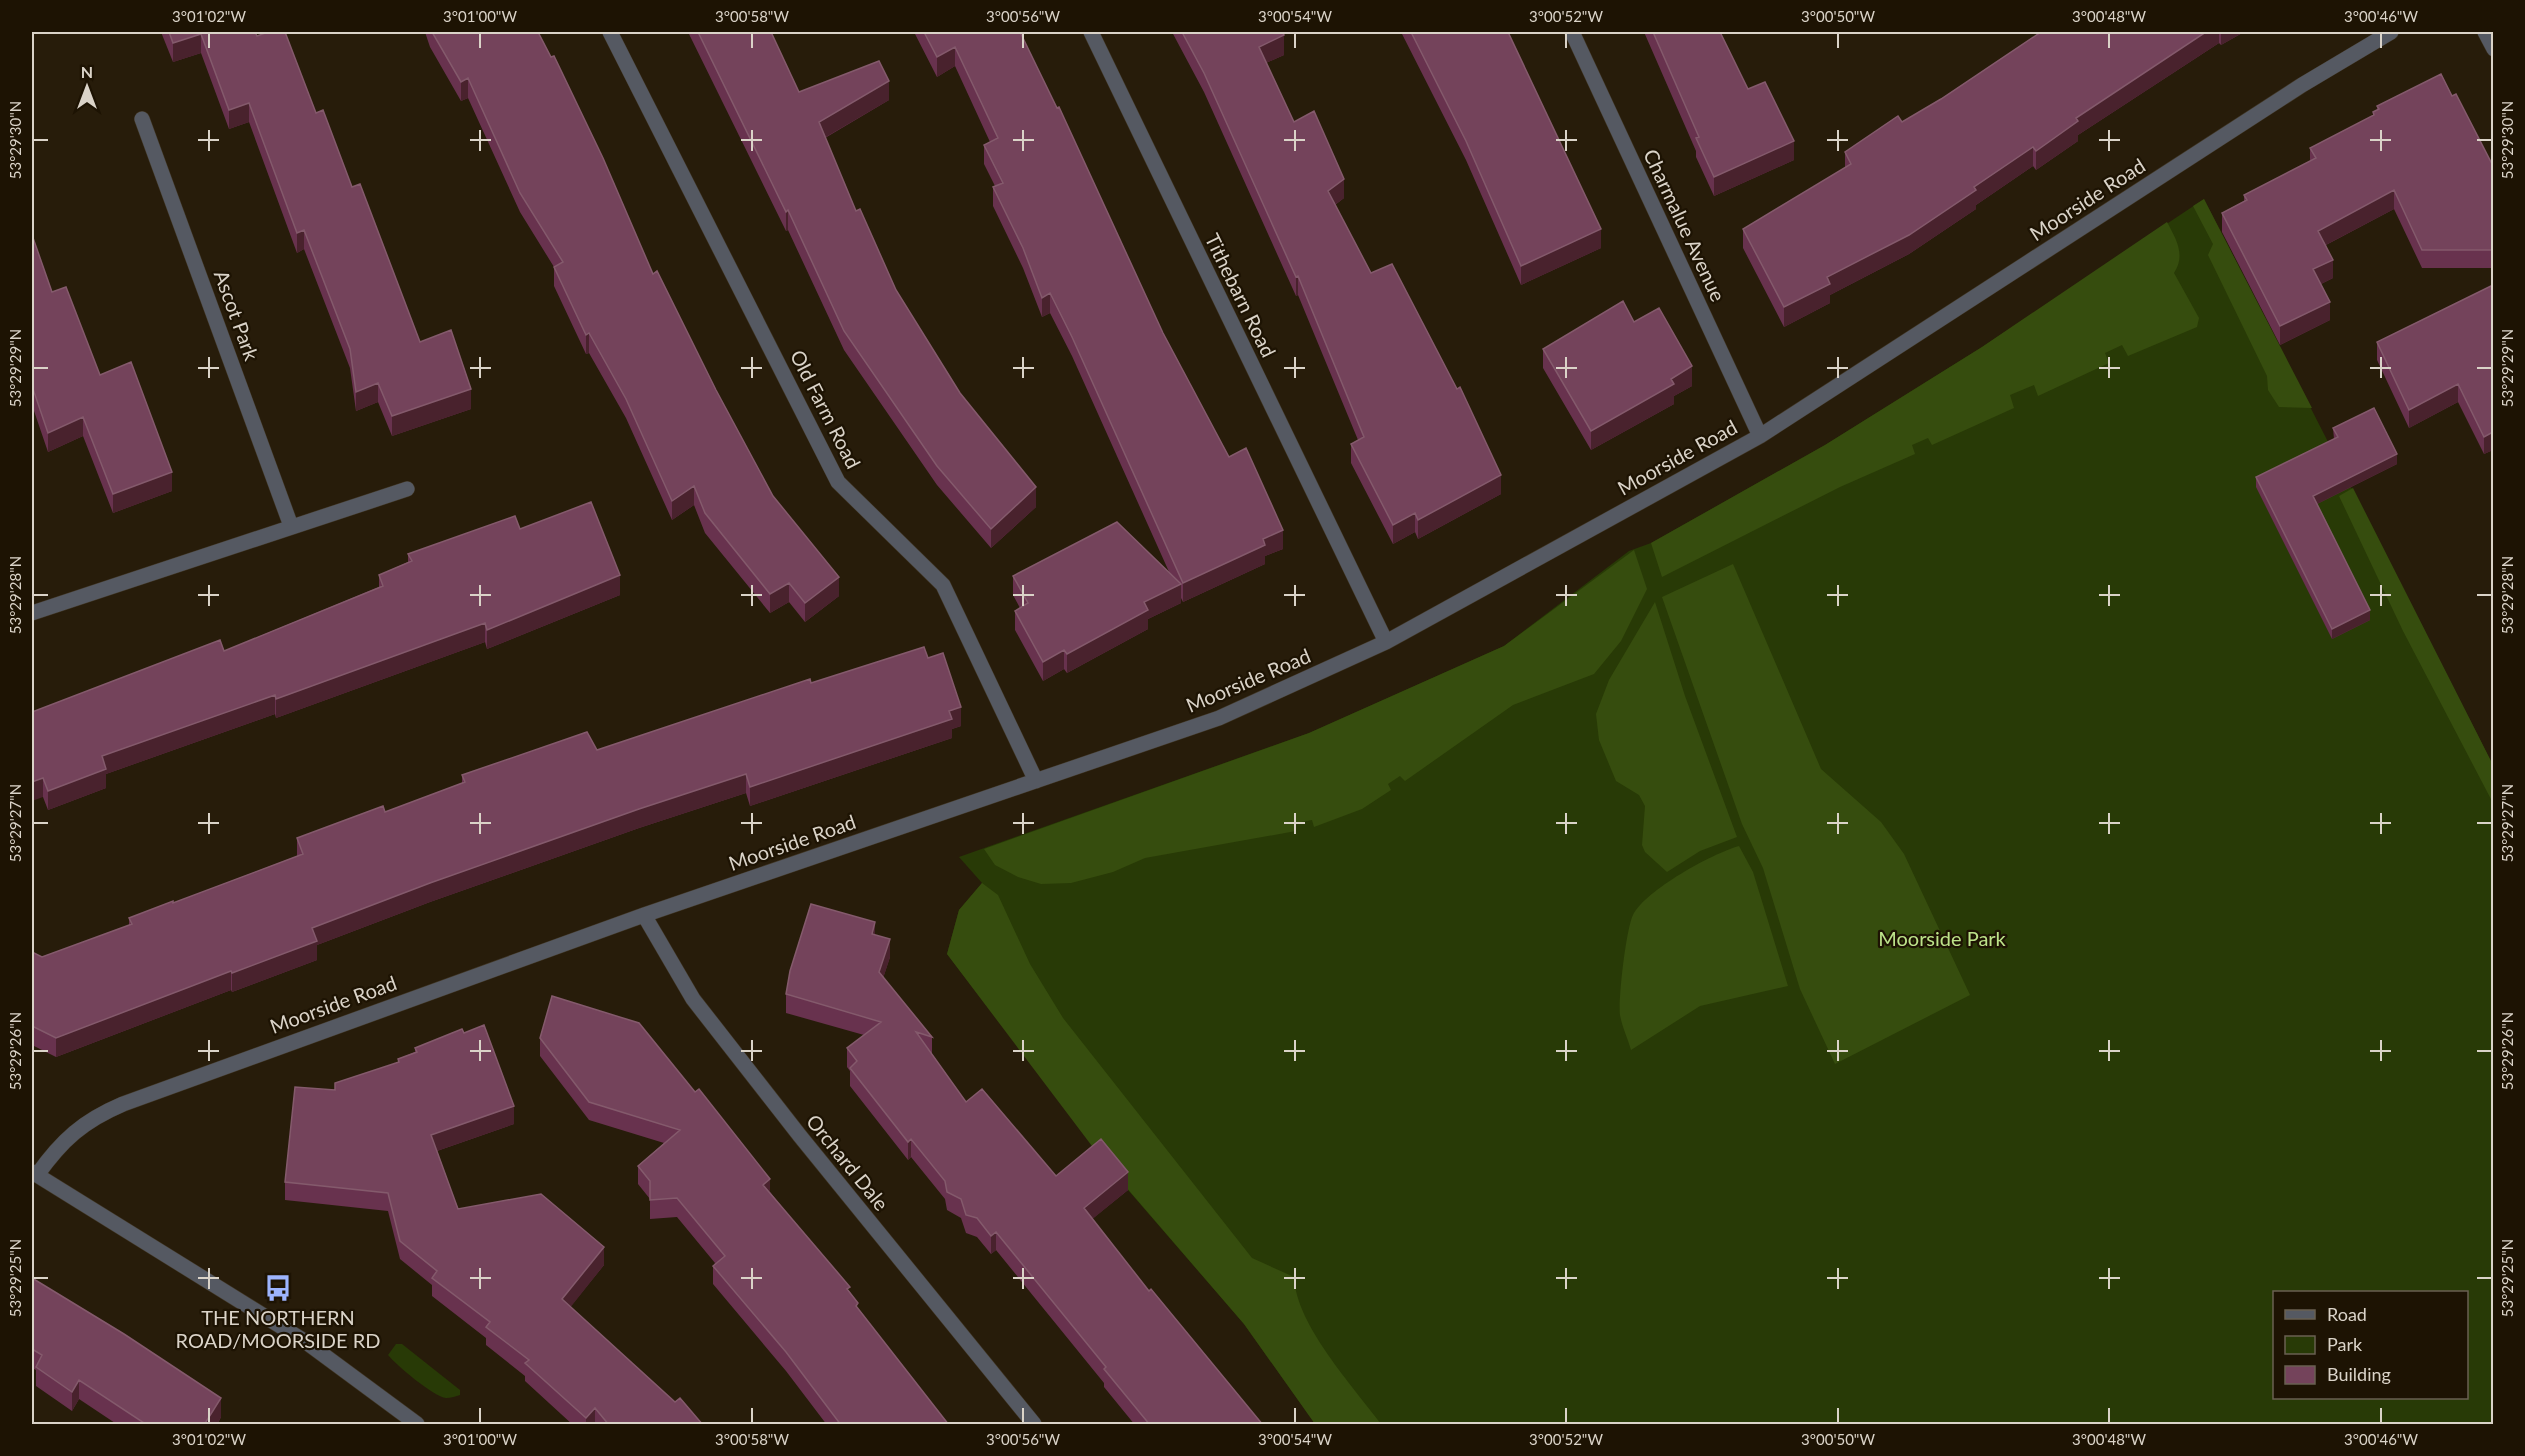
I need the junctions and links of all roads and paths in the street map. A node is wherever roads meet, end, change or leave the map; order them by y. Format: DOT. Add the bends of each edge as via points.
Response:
graph roads {
  1 [pos="610,32"];
  2 [pos="1091,32"];
  3 [pos="1572,32"];
  4 [pos="2391,32"];
  5 [pos="2485,32"];
  6 [pos="2493,49"];
  7 [pos="142,119"];
  8 [pos="1760,436"];
  9 [pos="407,489"];
  10 [pos="291,526"];
  11 [pos="32,613"];
  12 [pos="1386,642"];
  13 [pos="1036,782"];
  14 [pos="644,915"];
  15 [pos="34,1174"];
  16 [pos="417,1425"];
  17 [pos="1034,1425"];
  1 -- 13 [label="street, Old Farm Road" via="838,482 943,585"];
  2 -- 12 [label="street, Tithebarn Road"];
  3 -- 8 [label="street, Charmalue Avenue"];
  4 -- 8 [label="street, Moorside Road" via="2293,91"];
  5 -- 6 [label="street"];
  7 -- 10 [label="street, Ascot Park"];
  8 -- 12 [label="street, Moorside Road"];
  9 -- 10 [label="street"];
  10 -- 11 [label="street"];
  12 -- 13 [label="street, Moorside Road" via="1219,718"];
  13 -- 14 [label="street, Moorside Road"];
  14 -- 15 [label="street, Moorside Road" via="123,1104 83,1123"];
  14 -- 17 [label="street, Orchard Dale" via="693,999"];
  15 -- 16 [label="street" via="306,1342"];
}
